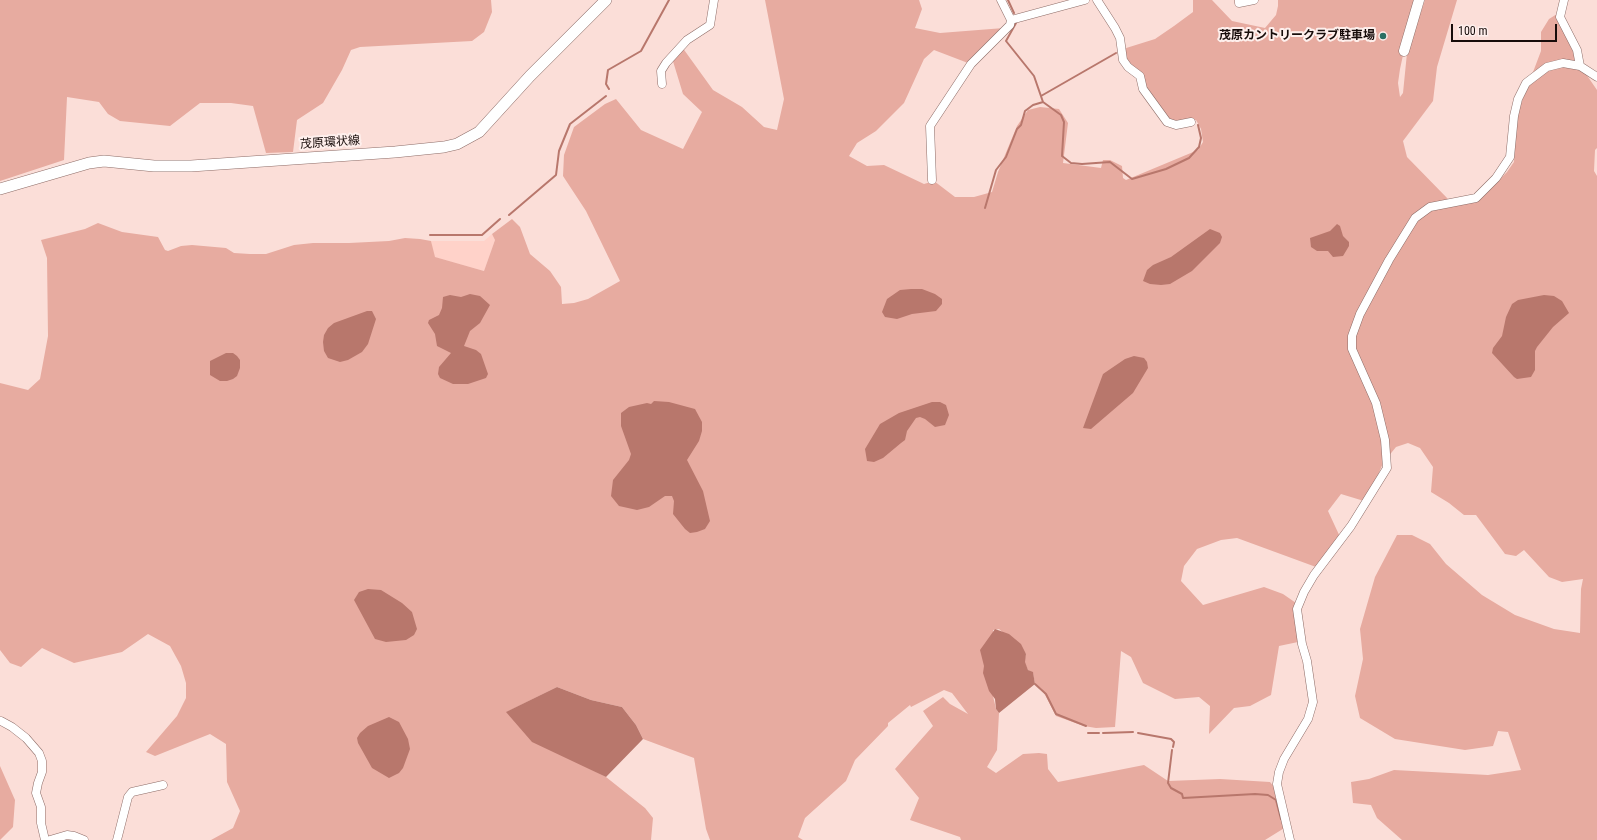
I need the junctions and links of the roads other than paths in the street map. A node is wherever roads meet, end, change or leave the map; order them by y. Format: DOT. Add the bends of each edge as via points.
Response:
graph roads {
  1 [pos="606,0"];
  2 [pos="714,0"];
  3 [pos="1002,0"];
  4 [pos="1085,0"];
  5 [pos="1097,0"];
  6 [pos="1239,0"];
  7 [pos="1254,0"];
  8 [pos="1419,0"];
  9 [pos="1564,0"];
  10 [pos="1011,20"];
  11 [pos="1404,52"];
  12 [pos="1580,66"];
  13 [pos="1597,77"];
  14 [pos="662,84"];
  15 [pos="1191,122"];
  16 [pos="932,180"];
  17 [pos="0,189"];
  18 [pos="1,721"];
  19 [pos="162,786"];
  20 [pos="45,840"];
  21 [pos="50,840"];
  22 [pos="84,840"];
  23 [pos="116,840"];
  24 [pos="1290,840"];
  1 -- 17 [label="main road, 茂原環状線" via="479,132 457,144 396,152 191,166 154,166 104,161"];
  2 -- 14 [label="street" via="710,25 687,40 666,63 661,71"];
  3 -- 10 [label="street"];
  4 -- 10 [label="street"];
  5 -- 15 [label="street" via="1118,33 1123,60 1140,76 1143,90 1167,122 1176,125"];
  6 -- 7 [label="street" via="1239,3"];
  8 -- 11 [label="street"];
  9 -- 12 [label="street" via="1560,17 1577,50"];
  10 -- 16 [label="street" via="1010,25 971,64 933,119 930,126"];
  12 -- 13 [label="street"];
  12 -- 24 [label="street" via="1563,63 1547,67 1526,83 1518,99 1514,116 1510,157 1496,178 1476,198 1430,207 1415,218 1360,314 1352,336 1352,349 1376,403 1387,468 1351,526 1314,575 1297,609 1302,644 1308,661 1313,702 1308,719 1279,772 1277,784"];
  18 -- 20 [label="street" via="26,738 39,753 42,761 42,772 36,793 41,807 40,823"];
  19 -- 23 [label="street" via="132,792 128,797"];
  21 -- 22 [label="street" via="67,835"];
}
